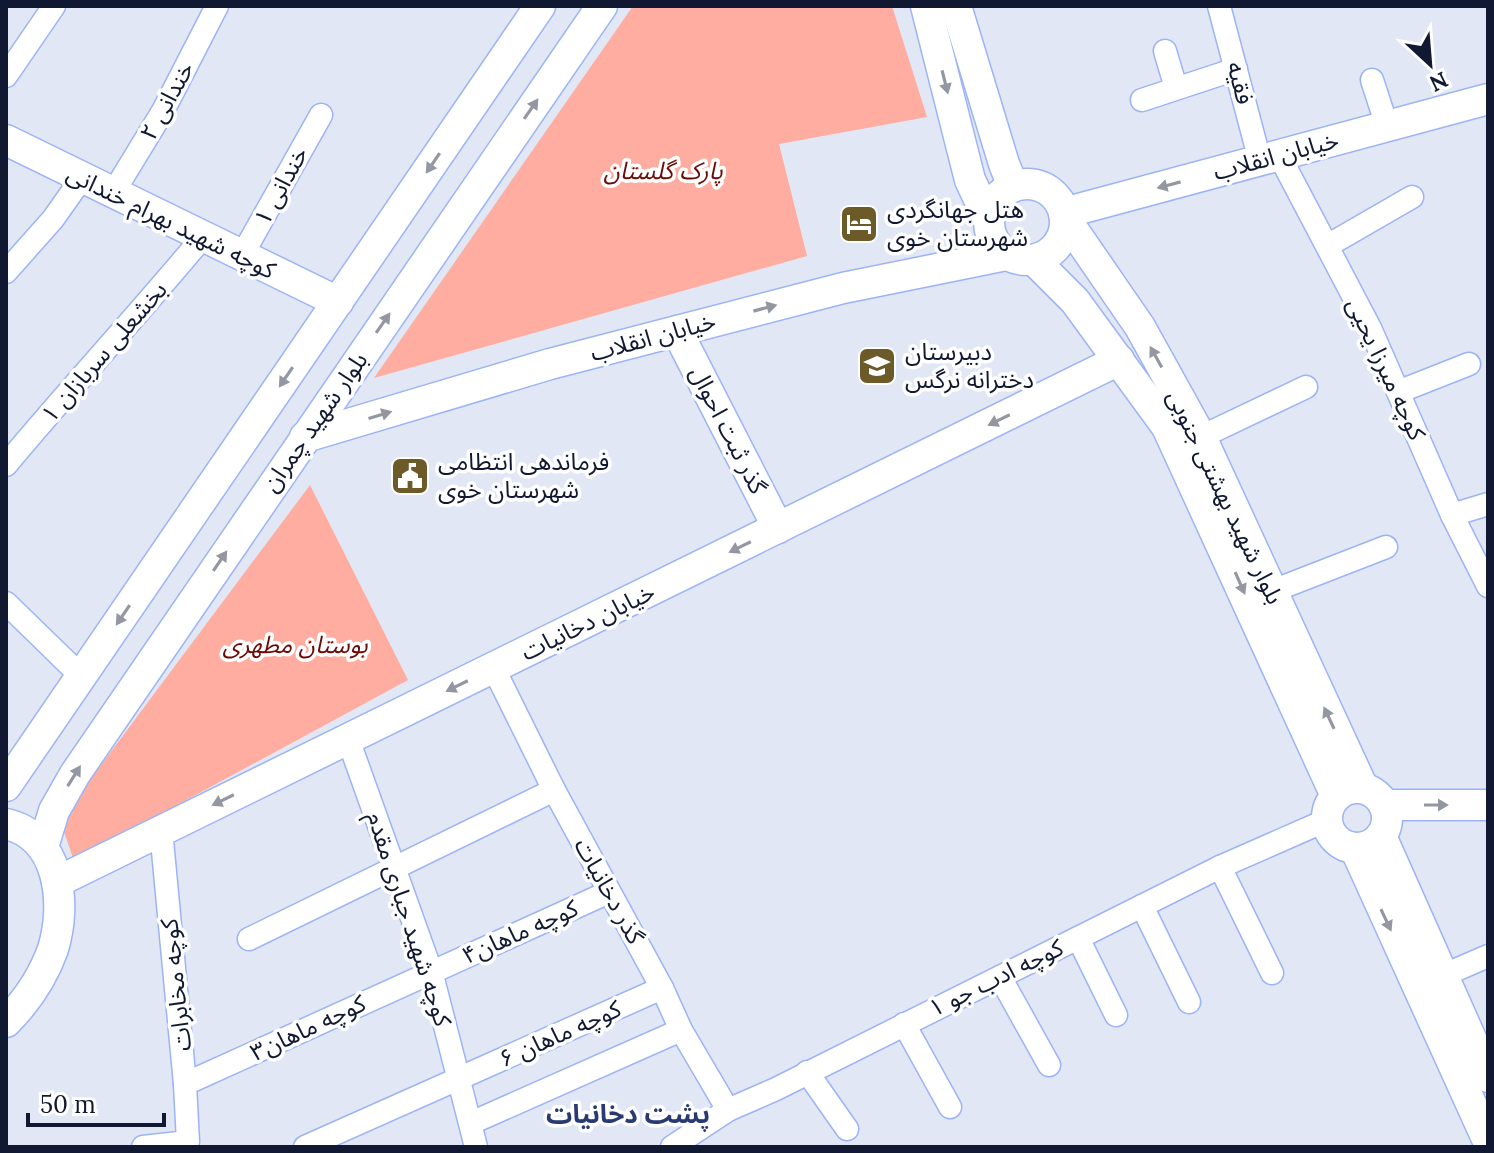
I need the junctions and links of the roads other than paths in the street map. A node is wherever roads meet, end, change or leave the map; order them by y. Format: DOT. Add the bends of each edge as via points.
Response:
graph roads {
  1 [pos="54,6"];
  2 [pos="217,6"];
  3 [pos="540,6"];
  4 [pos="602,6"];
  5 [pos="926,6"];
  6 [pos="956,6"];
  7 [pos="1219,6"];
  8 [pos="1165,51"];
  9 [pos="1236,69"];
  10 [pos="6,76"];
  11 [pos="1372,80"];
  12 [pos="1176,88"];
  13 [pos="1488,99"];
  14 [pos="1142,100"];
  15 [pos="321,115"];
  16 [pos="1387,126"];
  17 [pos="6,140"];
  18 [pos="1270,158"];
  19 [pos="82,178"];
  20 [pos="1013,186"];
  21 [pos="113,193"];
  22 [pos="1412,197"];
  23 [pos="1065,216"];
  24 [pos="988,218"];
  25 [pos="202,238"];
  26 [pos="1327,246"];
  27 [pos="241,257"];
  28 [pos="1020,257"];
  29 [pos="6,272"];
  30 [pos="1107,278"];
  31 [pos="1075,301"];
  32 [pos="338,302"];
  33 [pos="677,331"];
  34 [pos="1119,360"];
  35 [pos="1469,364"];
  36 [pos="1306,387"];
  37 [pos="1398,392"];
  38 [pos="305,437"];
  39 [pos="1201,437"];
  40 [pos="6,465"];
  41 [pos="1488,504"];
  42 [pos="1452,515"];
  43 [pos="778,528"];
  44 [pos="1386,547"];
  45 [pos="1488,586"];
  46 [pos="1270,592"];
  47 [pos="6,603"];
  48 [pos="494,669"];
  49 [pos="81,676"];
  50 [pos="348,739"];
  51 [pos="6,786"];
  52 [pos="554,790"];
  53 [pos="1352,802"];
  54 [pos="1488,805"];
  55 [pos="6,824"];
  56 [pos="161,830"];
  57 [pos="1368,842"];
  58 [pos="43,847"];
  59 [pos="395,867"];
  60 [pos="1220,867"];
  61 [pos="57,882"];
  62 [pos="609,892"];
  63 [pos="1142,906"];
  64 [pos="1078,938"];
  65 [pos="249,939"];
  66 [pos="1488,956"];
  67 [pos="431,971"];
  68 [pos="1272,973"];
  69 [pos="1442,976"];
  70 [pos="1000,977"];
  71 [pos="662,988"];
  72 [pos="1189,1002"];
  73 [pos="1116,1015"];
  74 [pos="6,1022"];
  75 [pos="904,1024"];
  76 [pos="681,1030"];
  77 [pos="1484,1057"];
  78 [pos="1049,1065"];
  79 [pos="807,1072"];
  80 [pos="457,1080"];
  81 [pos="185,1084"];
  82 [pos="950,1107"];
  83 [pos="728,1110"];
  84 [pos="471,1123"];
  85 [pos="847,1129"];
  86 [pos="1488,1141"];
  87 [pos="143,1147"];
  88 [pos="305,1147"];
  89 [pos="476,1147"];
  90 [pos="672,1147"];
  1 -- 10 [label="street"];
  2 -- 21 [label="street, خندانی ۲"];
  3 -- 32 [label="main road, بلوار شهید چمران, one-way"];
  38 -- 4 [label="main road, بلوار شهید چمران, one-way"];
  5 -- 24 [label="main road, one-way" via="970,180"];
  6 -- 20 [label="main road"];
  7 -- 9 [label="street, فقیه"];
  8 -- 12 [label="street"];
  9 -- 12 [label="street"];
  9 -- 18 [label="street, فقیه"];
  11 -- 16 [label="street"];
  12 -- 14 [label="street"];
  13 -- 16 [label="main road, خیابان انقلاب"];
  15 -- 27 [label="street, خندانی ۱"];
  16 -- 18 [label="main road, خیابان انقلاب"];
  17 -- 19 [label="main road, کوچه شهید بهرام خندانی"];
  18 -- 23 [label="main road, خیابان انقلاب, one-way"];
  18 -- 26 [label="street, کوچه میرزا یحیی"];
  19 -- 21 [label="main road, کوچه شهید بهرام خندانی"];
  19 -- 29 [label="street"];
  20 -- 23 [label="main road" via="1026,183 1050,191"];
  20 -- 24 [label="main road" via="996,198"];
  21 -- 25 [label="main road, کوچه شهید بهرام خندانی"];
  22 -- 26 [label="street"];
  23 -- 28 [label="main road" via="1060,240 1045,256"];
  23 -- 30 [label="main road, بلوار شهید بهشتی جنوبی"];
  24 -- 28 [label="main road" via="992,239"];
  25 -- 27 [label="main road, کوچه شهید بهرام خندانی"];
  25 -- 40 [label="street, بخشعلی سربازان ۱"];
  26 -- 37 [label="street, کوچه میرزا یحیی"];
  27 -- 32 [label="main road, کوچه شهید بهرام خندانی"];
  28 -- 31 [label="main road, بلوار شهید بهشتی جنوبی"];
  33 -- 28 [label="main road, خیابان انقلاب, one-way" via="843,288"];
  30 -- 31 [label="main road" via="1082,281"];
  39 -- 30 [label="main road, بلوار شهید بهشتی جنوبی, one-way"];
  31 -- 34 [label="main road, بلوار شهید بهشتی جنوبی"];
  32 -- 49 [label="main road, بلوار شهید چمران, one-way"];
  38 -- 33 [label="main road, خیابان انقلاب, one-way"];
  33 -- 43 [label="main road, گذر ثبت احوال"];
  34 -- 43 [label="main road, خیابان دخانیات, one-way"];
  34 -- 53 [label="main road, بلوار شهید بهشتی جنوبی, one-way" via="1167,427"];
  35 -- 37 [label="street"];
  36 -- 39 [label="street"];
  37 -- 42 [label="street, کوچه میرزا یحیی"];
  58 -- 38 [label="main road, بلوار شهید چمران, one-way" via="54,811 75,774"];
  39 -- 46 [label="main road, بلوار شهید بهشتی جنوبی"];
  41 -- 42 [label="street"];
  42 -- 45 [label="street, کوچه میرزا یحیی"];
  43 -- 48 [label="main road, خیابان دخانیات, one-way"];
  44 -- 46 [label="street"];
  53 -- 46 [label="main road, بلوار شهید بهشتی جنوبی, one-way"];
  47 -- 49 [label="street"];
  48 -- 50 [label="main road, خیابان دخانیات, one-way"];
  48 -- 52 [label="street, گذر دخانیات"];
  49 -- 51 [label="main road, بلوار شهید چمران"];
  50 -- 56 [label="main road, خیابان دخانیات, one-way"];
  50 -- 59 [label="street, کوچه شهید جباری مقدم"];
  52 -- 59 [label="street"];
  52 -- 62 [label="street, گذر دخانیات"];
  53 -- 54 [label="main road, one-way"];
  53 -- 57 [label="main road" via="1387,821"];
  53 -- 57 [label="main road" via="1331,834 1341,844"];
  53 -- 60 [label="street, کوچه ادب جو ۱"];
  55 -- 58 [label="main road" via="31,834"];
  56 -- 61 [label="main road, خیابان دخانیات"];
  56 -- 81 [label="street, کوچه مخابرات"];
  57 -- 69 [label="main road"];
  57 -- 86 [label="main road, one-way"];
  58 -- 61 [label="main road"];
  59 -- 65 [label="street"];
  59 -- 67 [label="street, کوچه شهید جباری مقدم"];
  60 -- 63 [label="street, کوچه ادب جو ۱"];
  60 -- 68 [label="street"];
  61 -- 74 [label="main road" via="60,903 53,948 31,993"];
  62 -- 67 [label="street, کوچه ماهان۴"];
  62 -- 71 [label="street, گذر دخانیات"];
  63 -- 64 [label="street, کوچه ادب جو ۱"];
  63 -- 72 [label="street"];
  64 -- 70 [label="street, کوچه ادب جو ۱"];
  64 -- 73 [label="street"];
  66 -- 69 [label="street"];
  67 -- 80 [label="street, کوچه شهید جباری مقدم"];
  67 -- 81 [label="street, کوچه ماهان۳"];
  69 -- 77 [label="main road"];
  70 -- 75 [label="street, کوچه ادب جو ۱"];
  70 -- 78 [label="street"];
  71 -- 76 [label="street, گذر دخانیات"];
  71 -- 80 [label="street, کوچه ماهان ۶"];
  75 -- 79 [label="street, کوچه ادب جو ۱"];
  75 -- 82 [label="street"];
  76 -- 83 [label="street, گذر دخانیات"];
  76 -- 84 [label="street"];
  79 -- 83 [label="street, کوچه ادب جو ۱"];
  79 -- 85 [label="street"];
  80 -- 84 [label="street, کوچه شهید جباری مقدم"];
  80 -- 88 [label="street, کوچه ماهان ۶"];
  81 -- 87 [label="street, کوچه مخابرات" via="188,1142"];
  83 -- 90 [label="street, کوچه ادب جو ۱"];
  84 -- 89 [label="street, کوچه شهید جباری مقدم"];
}
